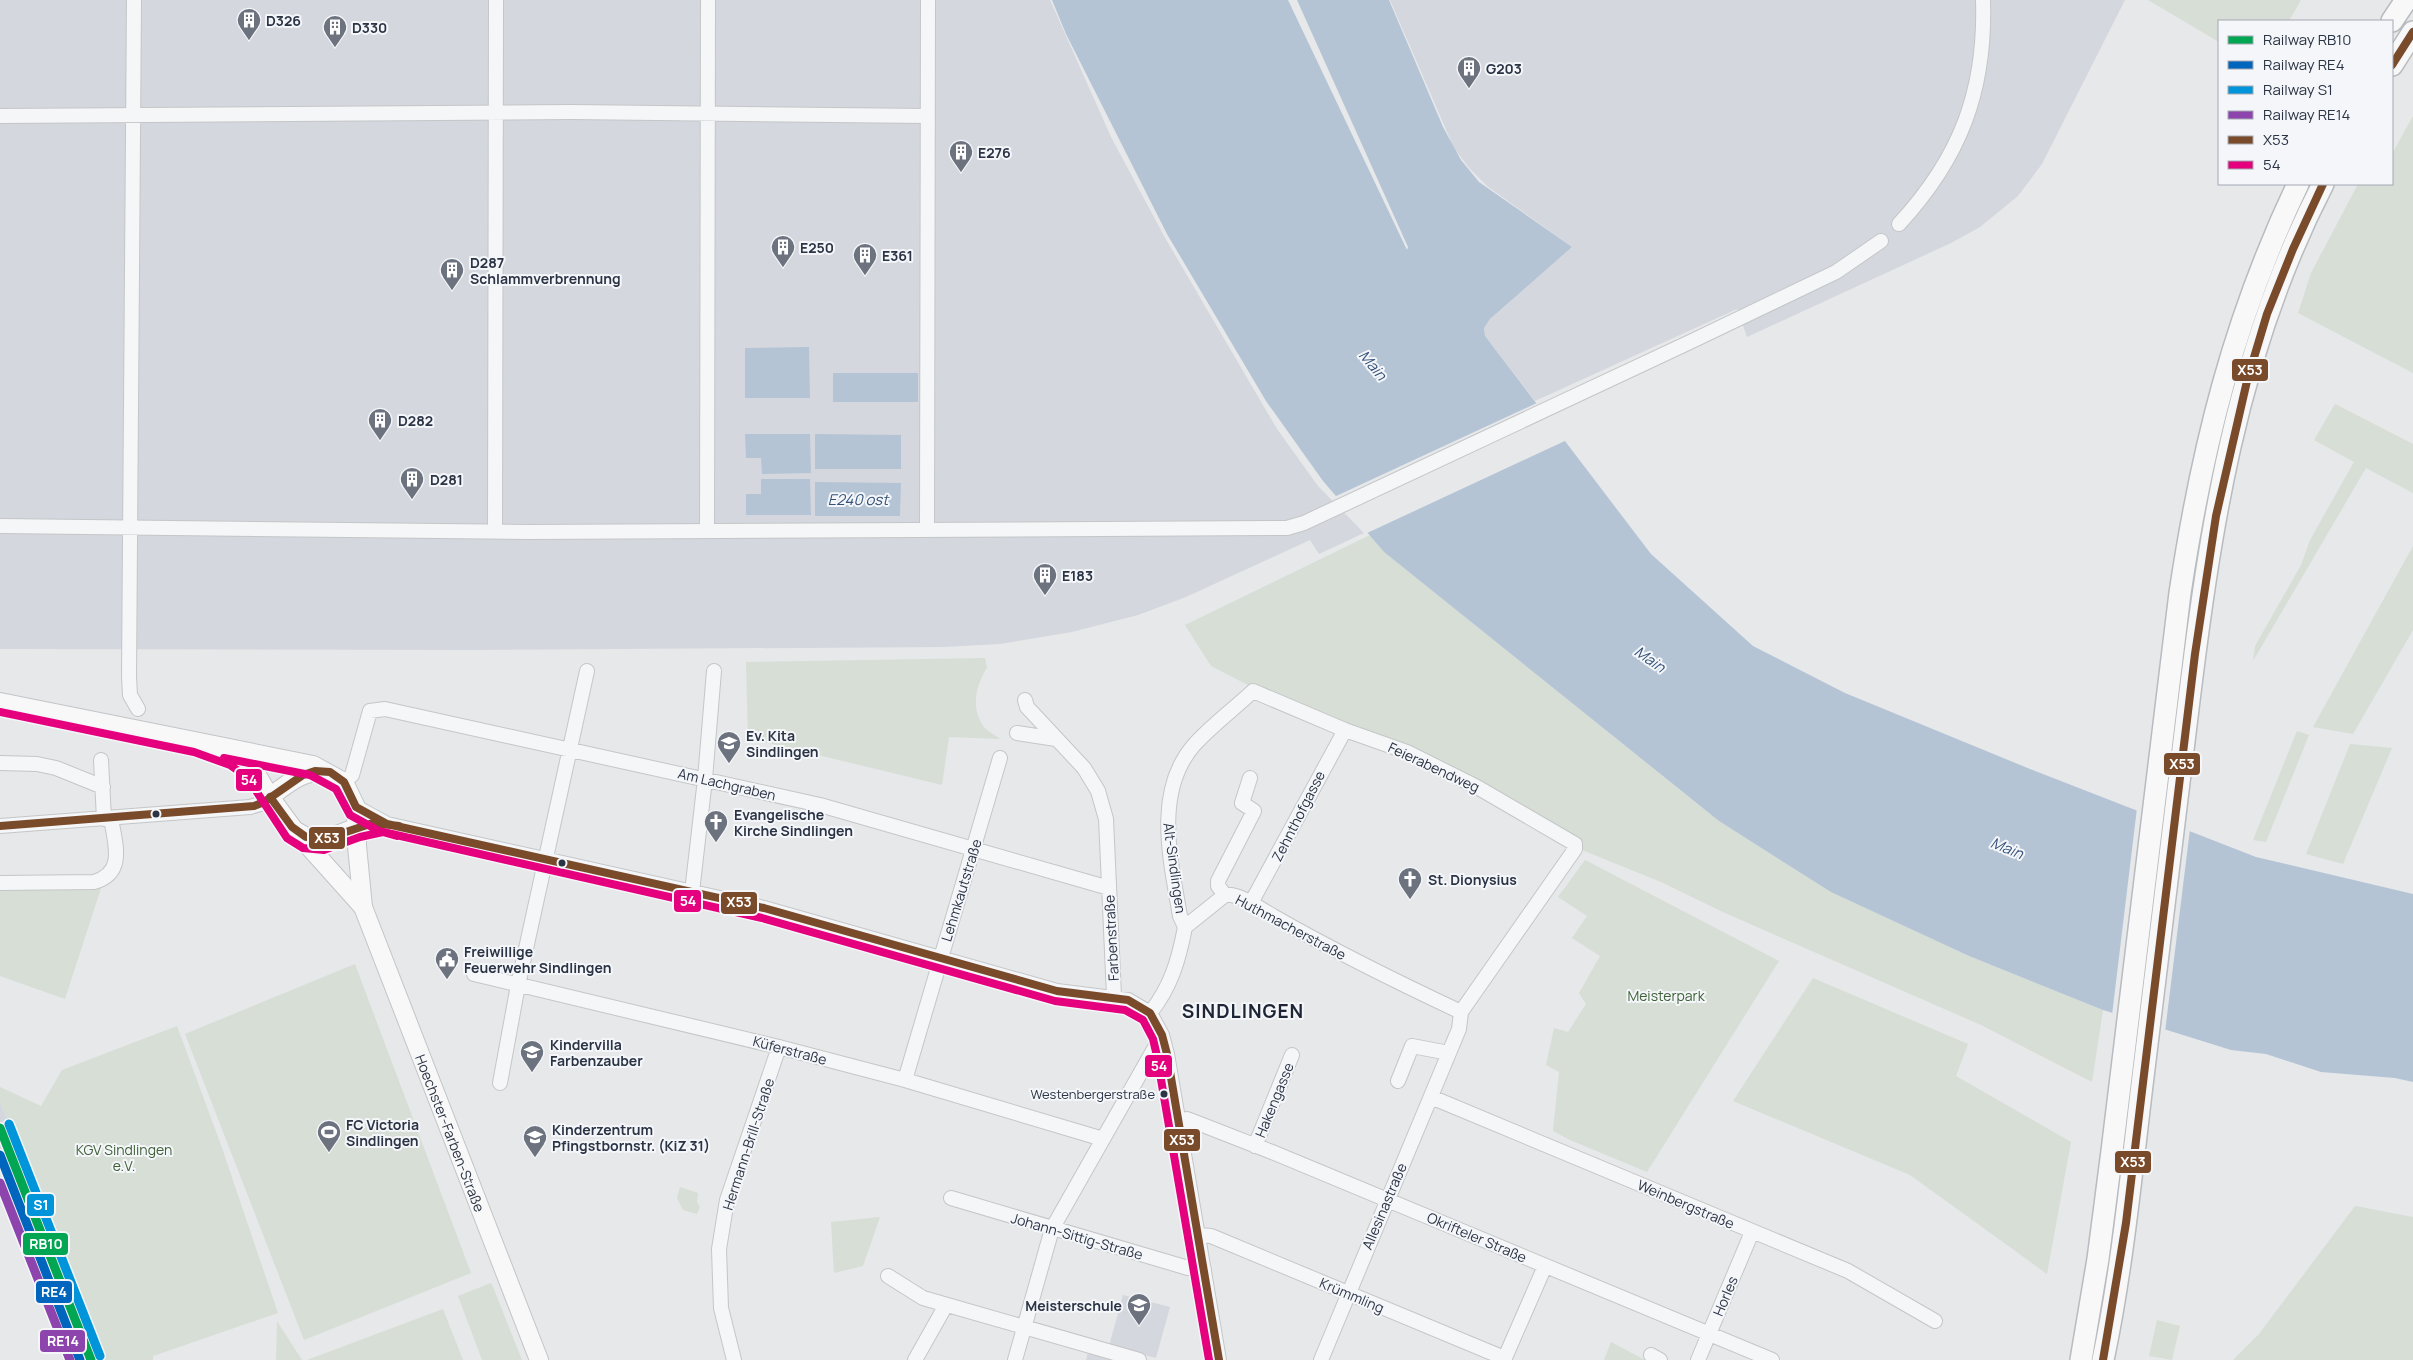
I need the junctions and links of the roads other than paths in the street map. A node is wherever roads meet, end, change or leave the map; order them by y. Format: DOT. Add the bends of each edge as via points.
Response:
graph roads {
  1 [pos="134,0"];
  2 [pos="496,0"];
  3 [pos="708,0"];
  4 [pos="928,0"];
  5 [pos="1983,0"];
  6 [pos="2406,0"];
  7 [pos="2393,20"];
  8 [pos="2413,32"];
  9 [pos="2393,63"];
  10 [pos="496,114"];
  11 [pos="708,115"];
  12 [pos="0,116"];
  13 [pos="134,116"];
  14 [pos="927,116"];
  15 [pos="2298,185"];
  16 [pos="2323,185"];
  17 [pos="1898,224"];
  18 [pos="1881,241"];
  19 [pos="0,526"];
  20 [pos="132,526"];
  21 [pos="927,528"];
  22 [pos="707,531"];
  23 [pos="495,532"];
  24 [pos="714,671"];
  25 [pos="587,672"];
  26 [pos="1253,691"];
  27 [pos="1025,700"];
  28 [pos="0,702"];
  29 [pos="138,709"];
  30 [pos="1345,730"];
  31 [pos="1017,733"];
  32 [pos="1056,739"];
  33 [pos="197,742"];
  34 [pos="569,750"];
  35 [pos="1000,758"];
  36 [pos="101,760"];
  37 [pos="0,763"];
  38 [pos="337,777"];
  39 [pos="295,778"];
  40 [pos="705,778"];
  41 [pos="1250,778"];
  42 [pos="103,787"];
  43 [pos="270,797"];
  44 [pos="355,804"];
  45 [pos="107,818"];
  46 [pos="383,822"];
  47 [pos="0,826"];
  48 [pos="292,826"];
  49 [pos="357,827"];
  50 [pos="335,836"];
  51 [pos="973,849"];
  52 [pos="1575,849"];
  53 [pos="546,859"];
  54 [pos="0,883"];
  55 [pos="1108,888"];
  56 [pos="692,892"];
  57 [pos="1225,895"];
  58 [pos="1251,903"];
  59 [pos="363,907"];
  60 [pos="1185,927"];
  61 [pos="940,958"];
  62 [pos="474,974"];
  63 [pos="518,985"];
  64 [pos="1114,996"];
  65 [pos="1461,1012"];
  66 [pos="1150,1013"];
  67 [pos="1162,1035"];
  68 [pos="779,1047"];
  69 [pos="1449,1053"];
  70 [pos="1292,1055"];
  71 [pos="905,1080"];
  72 [pos="1398,1081"];
  73 [pos="500,1083"];
  74 [pos="1430,1097"];
  75 [pos="1180,1121"];
  76 [pos="1103,1139"];
  77 [pos="1255,1146"];
  78 [pos="951,1198"];
  79 [pos="1387,1199"];
  80 [pos="1052,1229"];
  81 [pos="1752,1232"];
  82 [pos="1198,1235"];
  83 [pos="1545,1266"];
  84 [pos="1204,1269"];
  85 [pos="888,1276"];
  86 [pos="1348,1293"];
  87 [pos="946,1305"];
  88 [pos="1936,1322"];
  89 [pos="1024,1328"];
  90 [pos="1709,1334"];
  91 [pos="1504,1359"];
  92 [pos="539,1360"];
  93 [pos="734,1360"];
  94 [pos="915,1360"];
  95 [pos="1015,1360"];
  96 [pos="1139,1360"];
  97 [pos="1219,1360"];
  98 [pos="1321,1360"];
  99 [pos="1698,1360"];
  100 [pos="1772,1360"];
  101 [pos="2081,1360"];
  102 [pos="2103,1360"];
  1 -- 13 [label="street"];
  2 -- 10 [label="street"];
  3 -- 11 [label="street"];
  4 -- 14 [label="street"];
  5 -- 17 [label="street" via="1982,59 1966,121 1953,152 1933,184"];
  6 -- 7 [label="highway"];
  8 -- 9 [label="highway"];
  10 -- 11 [label="street"];
  10 -- 13 [label="street"];
  10 -- 23 [label="street"];
  11 -- 14 [label="street"];
  11 -- 22 [label="street"];
  12 -- 13 [label="street"];
  13 -- 20 [label="street"];
  14 -- 21 [label="street"];
  15 -- 101 [label="highway" via="2243,313 2209,432 2189,532 2112,1152"];
  16 -- 102 [label="highway" via="2284,269 2242,394 2216,508 2191,685 2134,1158"];
  18 -- 21 [label="street" via="1836,272 1313,519 1287,528"];
  19 -- 20 [label="street"];
  20 -- 23 [label="street"];
  20 -- 29 [label="street" via="129,677 130,694"];
  21 -- 22 [label="street"];
  22 -- 23 [label="street"];
  24 -- 40 [label="street"];
  25 -- 34 [label="street"];
  26 -- 30 [label="street, Feierabendweg"];
  26 -- 60 [label="street, Alt-Sindlingen" via="1193,746 1176,776 1167,824 1180,916"];
  27 -- 32 [label="street, Farbenstraße" via="1027,707"];
  28 -- 33 [label="main road, Hoechster-Farben-Straße"];
  30 -- 52 [label="street, Feierabendweg" via="1407,752 1454,775 1573,841"];
  30 -- 58 [label="street, Zehnthofgasse"];
  31 -- 32 [label="street"];
  32 -- 55 [label="street, Farbenstraße" via="1084,768 1098,791 1106,819"];
  33 -- 38 [label="main road, Hoechster-Farben-Straße" via="314,765"];
  33 -- 43 [label="main road, Hoechster-Farben-Straße" via="235,756 249,766"];
  34 -- 38 [label="street, Am Lachgraben" via="385,709 370,711 352,775"];
  34 -- 40 [label="street, Am Lachgraben"];
  34 -- 53 [label="street"];
  35 -- 51 [label="street, Lehmkautstraße"];
  36 -- 42 [label="street"];
  37 -- 42 [label="street" via="56,768"];
  38 -- 39 [label="main road" via="315,771"];
  38 -- 44 [label="main road, Hoechster-Farben-Straße"];
  39 -- 43 [label="main road"];
  39 -- 48 [label="main road" via="284,809"];
  40 -- 51 [label="street, Am Lachgraben" via="820,805"];
  40 -- 56 [label="street"];
  41 -- 57 [label="street" via="1242,803 1254,811 1218,881"];
  42 -- 45 [label="street"];
  43 -- 45 [label="street" via="250,807"];
  43 -- 48 [label="main road, Hoechster-Farben-Straße"];
  44 -- 46 [label="street"];
  44 -- 49 [label="main road, Hoechster-Farben-Straße"];
  44 -- 50 [label="main road" via="348,824"];
  45 -- 47 [label="street"];
  45 -- 54 [label="street" via="116,857 110,875 105,879 94,882"];
  46 -- 49 [label="street"];
  46 -- 53 [label="street"];
  48 -- 50 [label="main road" via="313,840"];
  48 -- 59 [label="main road, Hoechster-Farben-Straße"];
  49 -- 50 [label="main road"];
  49 -- 59 [label="main road, Hoechster-Farben-Straße"];
  51 -- 55 [label="street, Am Lachgraben"];
  51 -- 61 [label="street, Lehmkautstraße"];
  52 -- 65 [label="street, Allesinastraße"];
  53 -- 56 [label="street"];
  53 -- 63 [label="street"];
  55 -- 64 [label="street, Farbenstraße"];
  56 -- 61 [label="street" via="764,908"];
  57 -- 58 [label="street, Huthmacherstraße"];
  57 -- 60 [label="street, Huthmacherstraße"];
  58 -- 65 [label="street, Huthmacherstraße" via="1328,947"];
  59 -- 92 [label="main road, Hoechster-Farben-Straße"];
  60 -- 66 [label="street" via="1172,978"];
  61 -- 64 [label="street" via="1057,991"];
  61 -- 71 [label="street, Lehmkautstraße"];
  62 -- 63 [label="street, Küferstraße"];
  63 -- 68 [label="street, Küferstraße"];
  63 -- 73 [label="street"];
  64 -- 66 [label="street, Farbenstraße" via="1134,1002"];
  65 -- 69 [label="street, Allesinastraße" via="1459,1029"];
  66 -- 67 [label="street"];
  67 -- 75 [label="street"];
  67 -- 76 [label="street"];
  68 -- 71 [label="street, Küferstraße"];
  68 -- 93 [label="street, Hermann-Brill-Straße" via="727,1200 719,1249 722,1308"];
  69 -- 72 [label="street" via="1412,1046"];
  69 -- 74 [label="street, Allesinastraße"];
  70 -- 77 [label="street, Hakengasse"];
  71 -- 76 [label="street, Küferstraße"];
  74 -- 79 [label="street, Allesinastraße"];
  74 -- 81 [label="street, Weinbergstraße"];
  75 -- 77 [label="street, Okrifteler Straße" via="1187,1119"];
  75 -- 82 [label="street"];
  76 -- 80 [label="street"];
  77 -- 79 [label="street, Okrifteler Straße"];
  78 -- 80 [label="street, Johann-Sittig-Straße"];
  79 -- 83 [label="street, Okrifteler Straße"];
  79 -- 86 [label="street, Allesinastraße"];
  80 -- 84 [label="street, Johann-Sittig-Straße" via="1188,1268"];
  80 -- 89 [label="street"];
  81 -- 88 [label="street, Weinbergstraße" via="1848,1270"];
  81 -- 90 [label="street, Horles"];
  82 -- 84 [label="street"];
  82 -- 86 [label="street, Krümmling" via="1211,1236"];
  83 -- 90 [label="street, Okrifteler Straße"];
  83 -- 91 [label="street"];
  84 -- 97 [label="street"];
  85 -- 87 [label="street" via="924,1298"];
  86 -- 91 [label="street, Krümmling"];
  86 -- 98 [label="street, Allesinastraße"];
  87 -- 89 [label="street"];
  87 -- 94 [label="street"];
  89 -- 95 [label="street"];
  89 -- 96 [label="street"];
  90 -- 99 [label="street, Horles"];
  90 -- 100 [label="street, Okrifteler Straße"];
}
